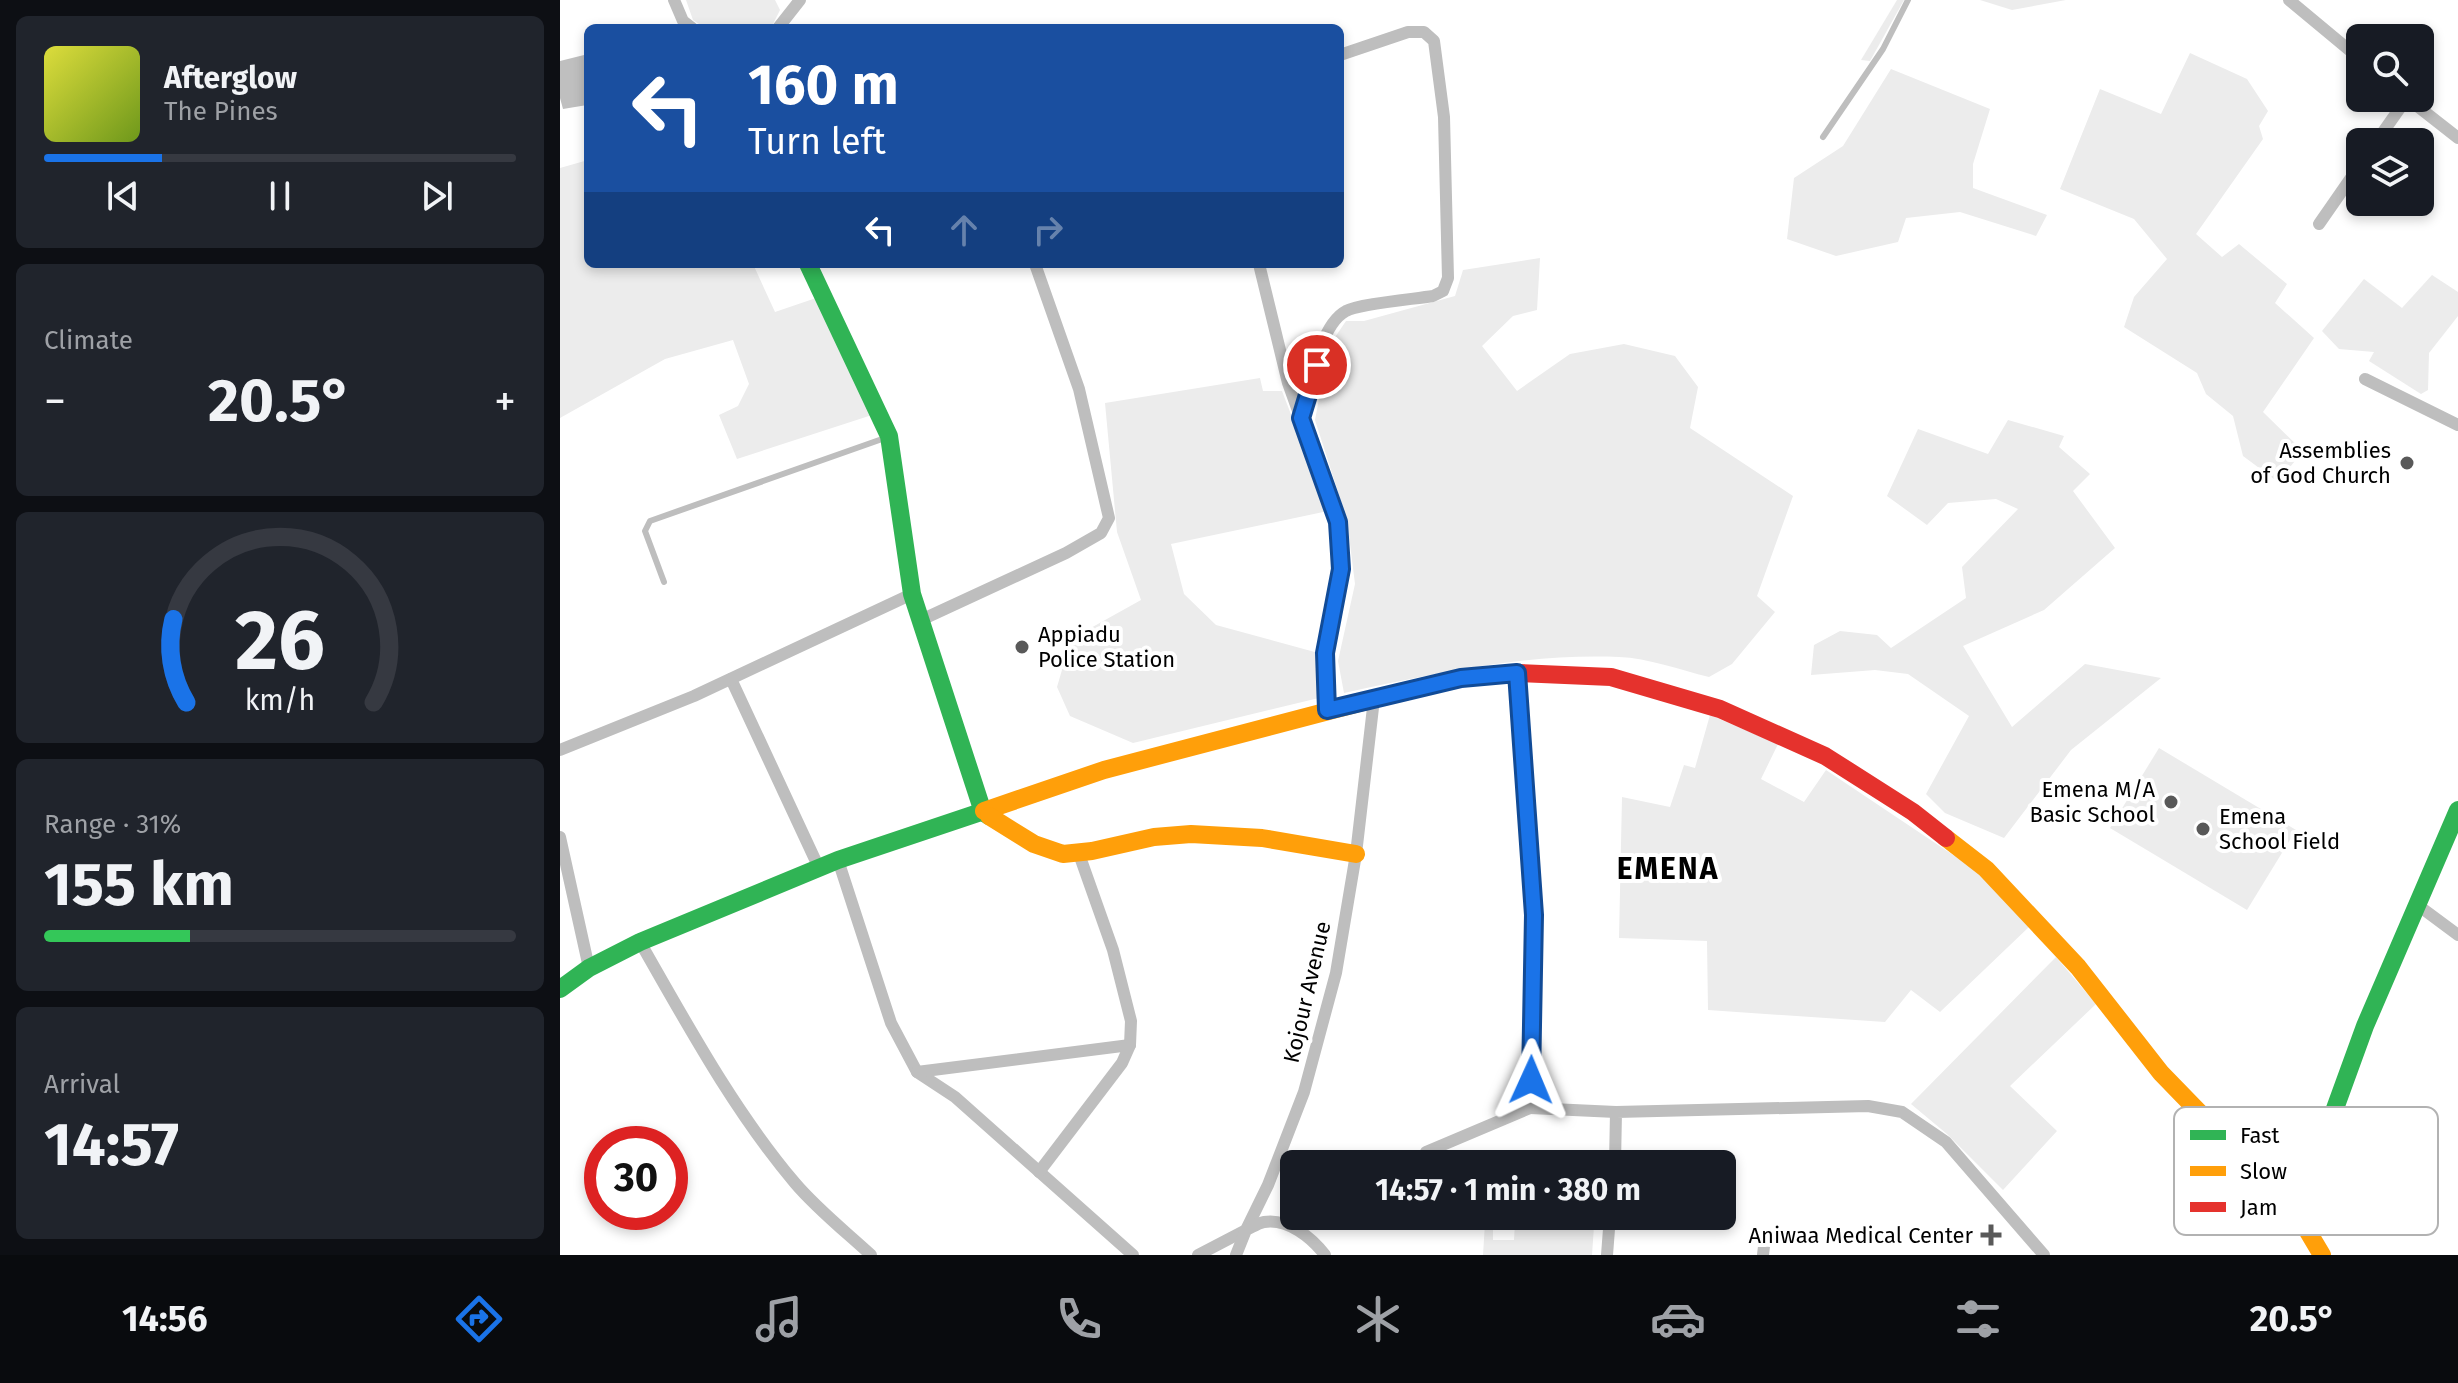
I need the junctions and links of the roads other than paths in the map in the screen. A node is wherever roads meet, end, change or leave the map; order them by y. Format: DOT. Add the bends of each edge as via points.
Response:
graph roads {
  1 [pos="674,0"];
  2 [pos="800,0"];
  3 [pos="1908,0"];
  4 [pos="2289,0"];
  5 [pos="687,24"];
  6 [pos="781,24"];
  7 [pos="2346,47"];
  8 [pos="1344,54"];
  9 [pos="2425,112"];
  10 [pos="1823,137"];
  11 [pos="2458,138"];
  12 [pos="2346,185"];
  13 [pos="2319,224"];
  14 [pos="810,268"];
  15 [pos="1036,268"];
  16 [pos="1260,268"];
  17 [pos="2365,379"];
  18 [pos="1301,418"];
  19 [pos="2458,425"];
  20 [pos="889,436"];
  21 [pos="664,582"];
  22 [pos="912,594"];
  23 [pos="921,620"];
  24 [pos="1517,673"];
  25 [pos="731,679"];
  26 [pos="1374,699"];
  27 [pos="1327,710"];
  28 [pos="560,750"];
  29 [pos="2458,810"];
  30 [pos="983,812"];
  31 [pos="560,837"];
  32 [pos="1079,854"];
  33 [pos="1356,854"];
  34 [pos="838,860"];
  35 [pos="819,868"];
  36 [pos="2419,906"];
  37 [pos="2458,935"];
  38 [pos="640,942"];
  39 [pos="589,968"];
  40 [pos="560,989"];
  41 [pos="1130,1045"];
  42 [pos="917,1072"];
  43 [pos="2194,1107"];
  44 [pos="2336,1107"];
  45 [pos="1530,1108"];
  46 [pos="1616,1112"];
  47 [pos="1431,1150"];
  48 [pos="1615,1150"];
  49 [pos="1039,1172"];
  50 [pos="1246,1230"];
  51 [pos="1609,1230"];
  52 [pos="2310,1235"];
  53 [pos="1765,1238"];
  54 [pos="871,1255"];
  55 [pos="1133,1255"];
  56 [pos="1198,1255"];
  57 [pos="1236,1255"];
  58 [pos="1325,1255"];
  59 [pos="1607,1255"];
  60 [pos="1763,1255"];
  61 [pos="2044,1255"];
  62 [pos="2322,1255"];
  1 -- 5 [label="street"];
  2 -- 6 [label="street"];
  3 -- 10 [label="lane" via="1883,49"];
  4 -- 7 [label="street"];
  8 -- 18 [label="street" via="1408,32 1424,32 1434,41 1444,117 1448,278 1443,291 1433,296 1348,309 1333,320"];
  9 -- 11 [label="street"];
  12 -- 13 [label="street"];
  14 -- 20 [label="street"];
  15 -- 23 [label="street" via="1079,389 1109,518 1101,533 1066,553"];
  16 -- 18 [label="street"];
  17 -- 19 [label="street"];
  18 -- 27 [label="street" via="1338,522 1341,569 1325,653"];
  20 -- 21 [label="lane" via="650,521 645,531"];
  20 -- 22 [label="street"];
  22 -- 23 [label="street"];
  22 -- 25 [label="street"];
  23 -- 30 [label="street"];
  24 -- 26 [label="street" via="1461,678"];
  24 -- 43 [label="street" via="1611,677 1720,709 1825,756 1913,812 1986,869 2078,967"];
  24 -- 45 [label="street" via="1534,915"];
  25 -- 28 [label="street"];
  25 -- 35 [label="street"];
  26 -- 27 [label="street"];
  26 -- 33 [label="street, Kojour Avenue"];
  27 -- 30 [label="street" via="1104,770"];
  29 -- 36 [label="street"];
  30 -- 32 [label="street" via="1053,852"];
  30 -- 34 [label="street"];
  31 -- 39 [label="street"];
  32 -- 33 [label="street" via="1166,835 1265,837"];
  32 -- 41 [label="street" via="1113,950 1131,1021"];
  33 -- 50 [label="street, Kojour Avenue" via="1336,973 1304,1092"];
  34 -- 35 [label="street"];
  34 -- 42 [label="street" via="891,1023"];
  35 -- 38 [label="street"];
  36 -- 37 [label="street"];
  36 -- 44 [label="street"];
  38 -- 39 [label="street"];
  38 -- 54 [label="street" via="763,1141 797,1185"];
  39 -- 40 [label="street"];
  41 -- 42 [label="street"];
  41 -- 49 [label="street"];
  42 -- 49 [label="street" via="955,1097"];
  45 -- 46 [label="street"];
  45 -- 47 [label="street"];
  46 -- 48 [label="street"];
  46 -- 61 [label="street" via="1868,1106 1902,1112 1946,1142"];
  49 -- 55 [label="street"];
  50 -- 56 [label="street"];
  50 -- 57 [label="street, Kojour Avenue"];
  50 -- 58 [label="street" via="1265,1222 1288,1227 1314,1241"];
  51 -- 59 [label="street"];
  52 -- 62 [label="street"];
  53 -- 60 [label="street"];
}
